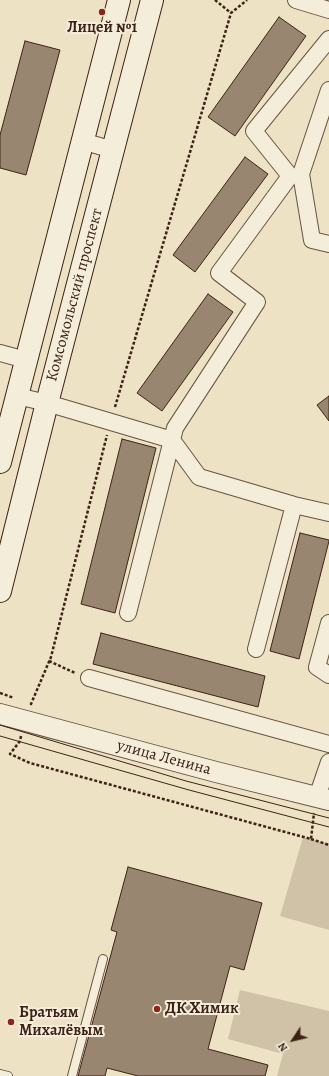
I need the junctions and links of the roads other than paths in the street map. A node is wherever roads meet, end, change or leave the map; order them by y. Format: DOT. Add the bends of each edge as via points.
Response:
graph roads {
  1 [pos="118,0"];
  2 [pos="152,0"];
  3 [pos="296,0"];
  4 [pos="329,10"];
  5 [pos="329,39"];
  6 [pos="329,90"];
  7 [pos="82,142"];
  8 [pos="113,150"];
  9 [pos="329,244"];
  10 [pos="0,353"];
  11 [pos="26,360"];
  12 [pos="17,396"];
  13 [pos="47,403"];
  14 [pos="172,440"];
  15 [pos="0,462"];
  16 [pos="294,505"];
  17 [pos="329,514"];
  18 [pos="0,591"];
  19 [pos="128,612"];
  20 [pos="329,623"];
  21 [pos="256,649"];
  22 [pos="329,675"];
  23 [pos="89,678"];
  24 [pos="0,714"];
  25 [pos="329,744"];
  26 [pos="329,762"];
  27 [pos="323,799"];
  28 [pos="103,959"];
  29 [pos="0,1074"];
  30 [pos="8,1076"];
  31 [pos="72,1076"];
  1 -- 7 [label="main road, Комсомольский проспект"];
  2 -- 8 [label="main road, Комсомольский проспект"];
  3 -- 4 [label="street"];
  5 -- 14 [label="street" via="254,131 290,176 218,273 257,302 175,428"];
  6 -- 9 [label="street" via="301,174 312,240"];
  7 -- 8 [label="street"];
  7 -- 11 [label="main road, Комсомольский проспект"];
  8 -- 13 [label="main road, Комсомольский проспект"];
  10 -- 11 [label="street"];
  11 -- 12 [label="main road, Комсомольский проспект"];
  12 -- 13 [label="street"];
  12 -- 15 [label="main road, Комсомольский проспект"];
  13 -- 14 [label="street"];
  13 -- 18 [label="main road, Комсомольский проспект"];
  14 -- 16 [label="street" via="199,477"];
  14 -- 19 [label="street"];
  16 -- 17 [label="street"];
  16 -- 21 [label="street"];
  20 -- 22 [label="street" via="317,667"];
  23 -- 25 [label="street"];
  24 -- 27 [label="street, улица Ленина"];
  26 -- 27 [label="street"];
  28 -- 31 [label="lane"];
  29 -- 30 [label="lane"];
}
